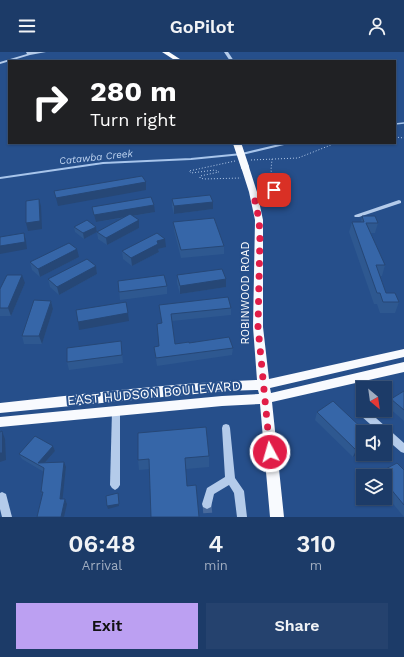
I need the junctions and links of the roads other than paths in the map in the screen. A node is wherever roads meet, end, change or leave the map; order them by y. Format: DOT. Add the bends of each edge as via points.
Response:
graph roads {
  1 [pos="44,52"];
  2 [pos="164,52"];
  3 [pos="29,53"];
  4 [pos="11,60"];
  5 [pos="178,60"];
  6 [pos="238,144"];
  7 [pos="399,202"];
  8 [pos="357,216"];
  9 [pos="404,353"];
  10 [pos="404,367"];
  11 [pos="263,385"];
  12 [pos="265,399"];
  13 [pos="0,408"];
  14 [pos="116,411"];
  15 [pos="368,417"];
  16 [pos="0,422"];
  17 [pos="377,425"];
  18 [pos="226,428"];
  19 [pos="392,438"];
  20 [pos="404,449"];
  21 [pos="230,479"];
  22 [pos="115,485"];
  23 [pos="2,497"];
  24 [pos="207,504"];
  25 [pos="7,517"];
  26 [pos="242,517"];
  27 [pos="277,517"];
  1 -- 3 [label="street"];
  2 -- 5 [label="main road"];
  3 -- 4 [label="street"];
  6 -- 11 [label="main road, ROBINWOOD ROAD, bridge" via="258,215 258,327"];
  7 -- 8 [label="street"];
  9 -- 11 [label="main road, EAST HUDSON BOULEVARD"];
  10 -- 12 [label="main road, EAST HUDSON BOULEVARD"];
  11 -- 12 [label="main road, ROBINWOOD ROAD"];
  11 -- 13 [label="main road, EAST HUDSON BOULEVARD" via="224,386"];
  12 -- 14 [label="main road, EAST HUDSON BOULEVARD"];
  12 -- 27 [label="main road, ROBINWOOD ROAD"];
  14 -- 16 [label="main road, EAST HUDSON BOULEVARD"];
  14 -- 22 [label="street"];
  15 -- 17 [label="street"];
  18 -- 21 [label="street"];
  19 -- 20 [label="street"];
  21 -- 24 [label="street" via="210,491"];
  21 -- 26 [label="street" via="239,491"];
  23 -- 25 [label="street"];
}
